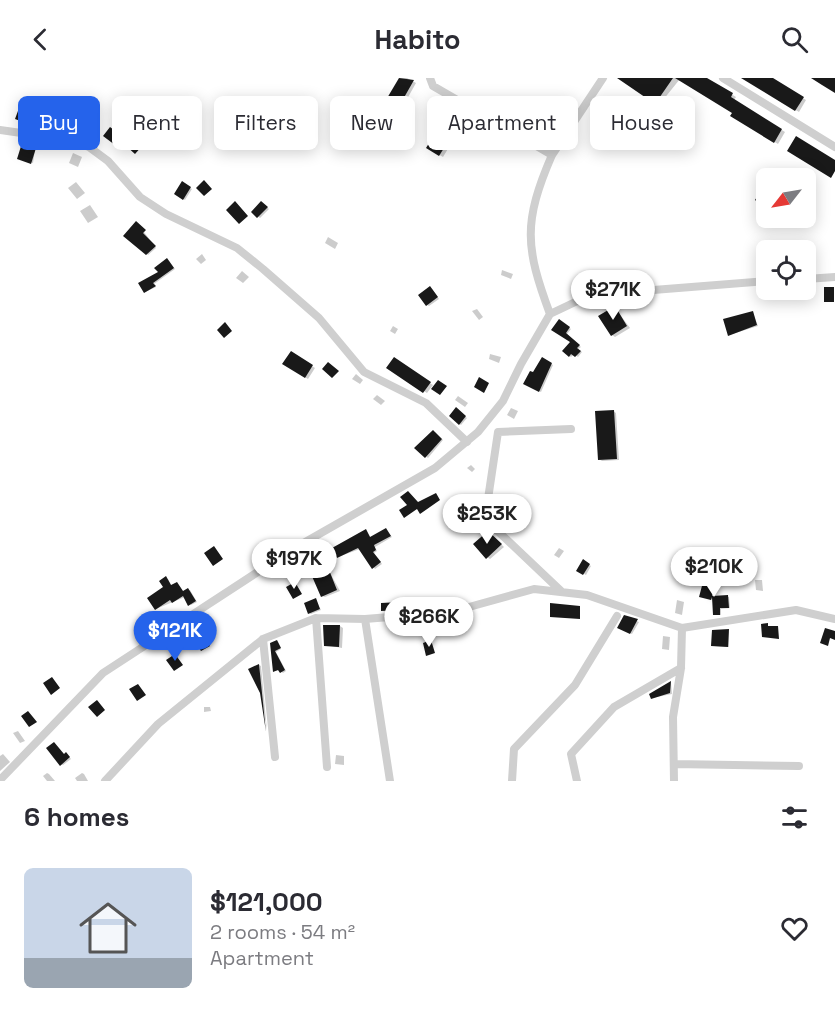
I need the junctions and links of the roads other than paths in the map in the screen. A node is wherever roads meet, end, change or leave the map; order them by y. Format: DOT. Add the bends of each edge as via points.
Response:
graph roads {
  1 [pos="430,78"];
  2 [pos="602,78"];
  3 [pos="723,78"];
  4 [pos="0,130"];
  5 [pos="835,147"];
  6 [pos="552,155"];
  7 [pos="835,277"];
  8 [pos="816,278"];
  9 [pos="756,282"];
  10 [pos="550,314"];
  11 [pos="571,429"];
  12 [pos="467,442"];
  13 [pos="562,592"];
  14 [pos="617,616"];
  15 [pos="316,618"];
  16 [pos="365,619"];
  17 [pos="835,619"];
  18 [pos="682,628"];
  19 [pos="263,639"];
  20 [pos="681,668"];
  21 [pos="275,757"];
  22 [pos="674,764"];
  23 [pos="799,766"];
  24 [pos="327,767"];
  25 [pos="0,780"];
  26 [pos="105,781"];
  27 [pos="390,781"];
  28 [pos="512,781"];
  29 [pos="577,781"];
  30 [pos="674,781"];
  1 -- 6 [label="street" via="433,86"];
  2 -- 6 [label="street"];
  3 -- 5 [label="street"];
  4 -- 12 [label="street" via="89,147 108,161 140,197 237,248 319,318 364,372 426,403"];
  6 -- 10 [label="street" via="538,188 531,232 533,268"];
  7 -- 8 [label="street"];
  9 -- 10 [label="street" via="590,295"];
  10 -- 12 [label="street" via="503,401"];
  11 -- 13 [label="street" via="498,432 485,519"];
  12 -- 25 [label="street" via="435,468 293,549 103,673"];
  13 -- 16 [label="street" via="534,589 450,612"];
  13 -- 18 [label="street" via="587,595"];
  14 -- 28 [label="street" via="575,685 514,749"];
  15 -- 16 [label="street"];
  15 -- 19 [label="street"];
  15 -- 24 [label="street"];
  16 -- 27 [label="street"];
  17 -- 18 [label="street" via="796,610"];
  18 -- 20 [label="street"];
  19 -- 21 [label="street"];
  19 -- 26 [label="street" via="159,724"];
  20 -- 22 [label="street" via="673,717"];
  20 -- 29 [label="street" via="614,707 571,754"];
  22 -- 23 [label="street"];
  22 -- 30 [label="street"];
}
